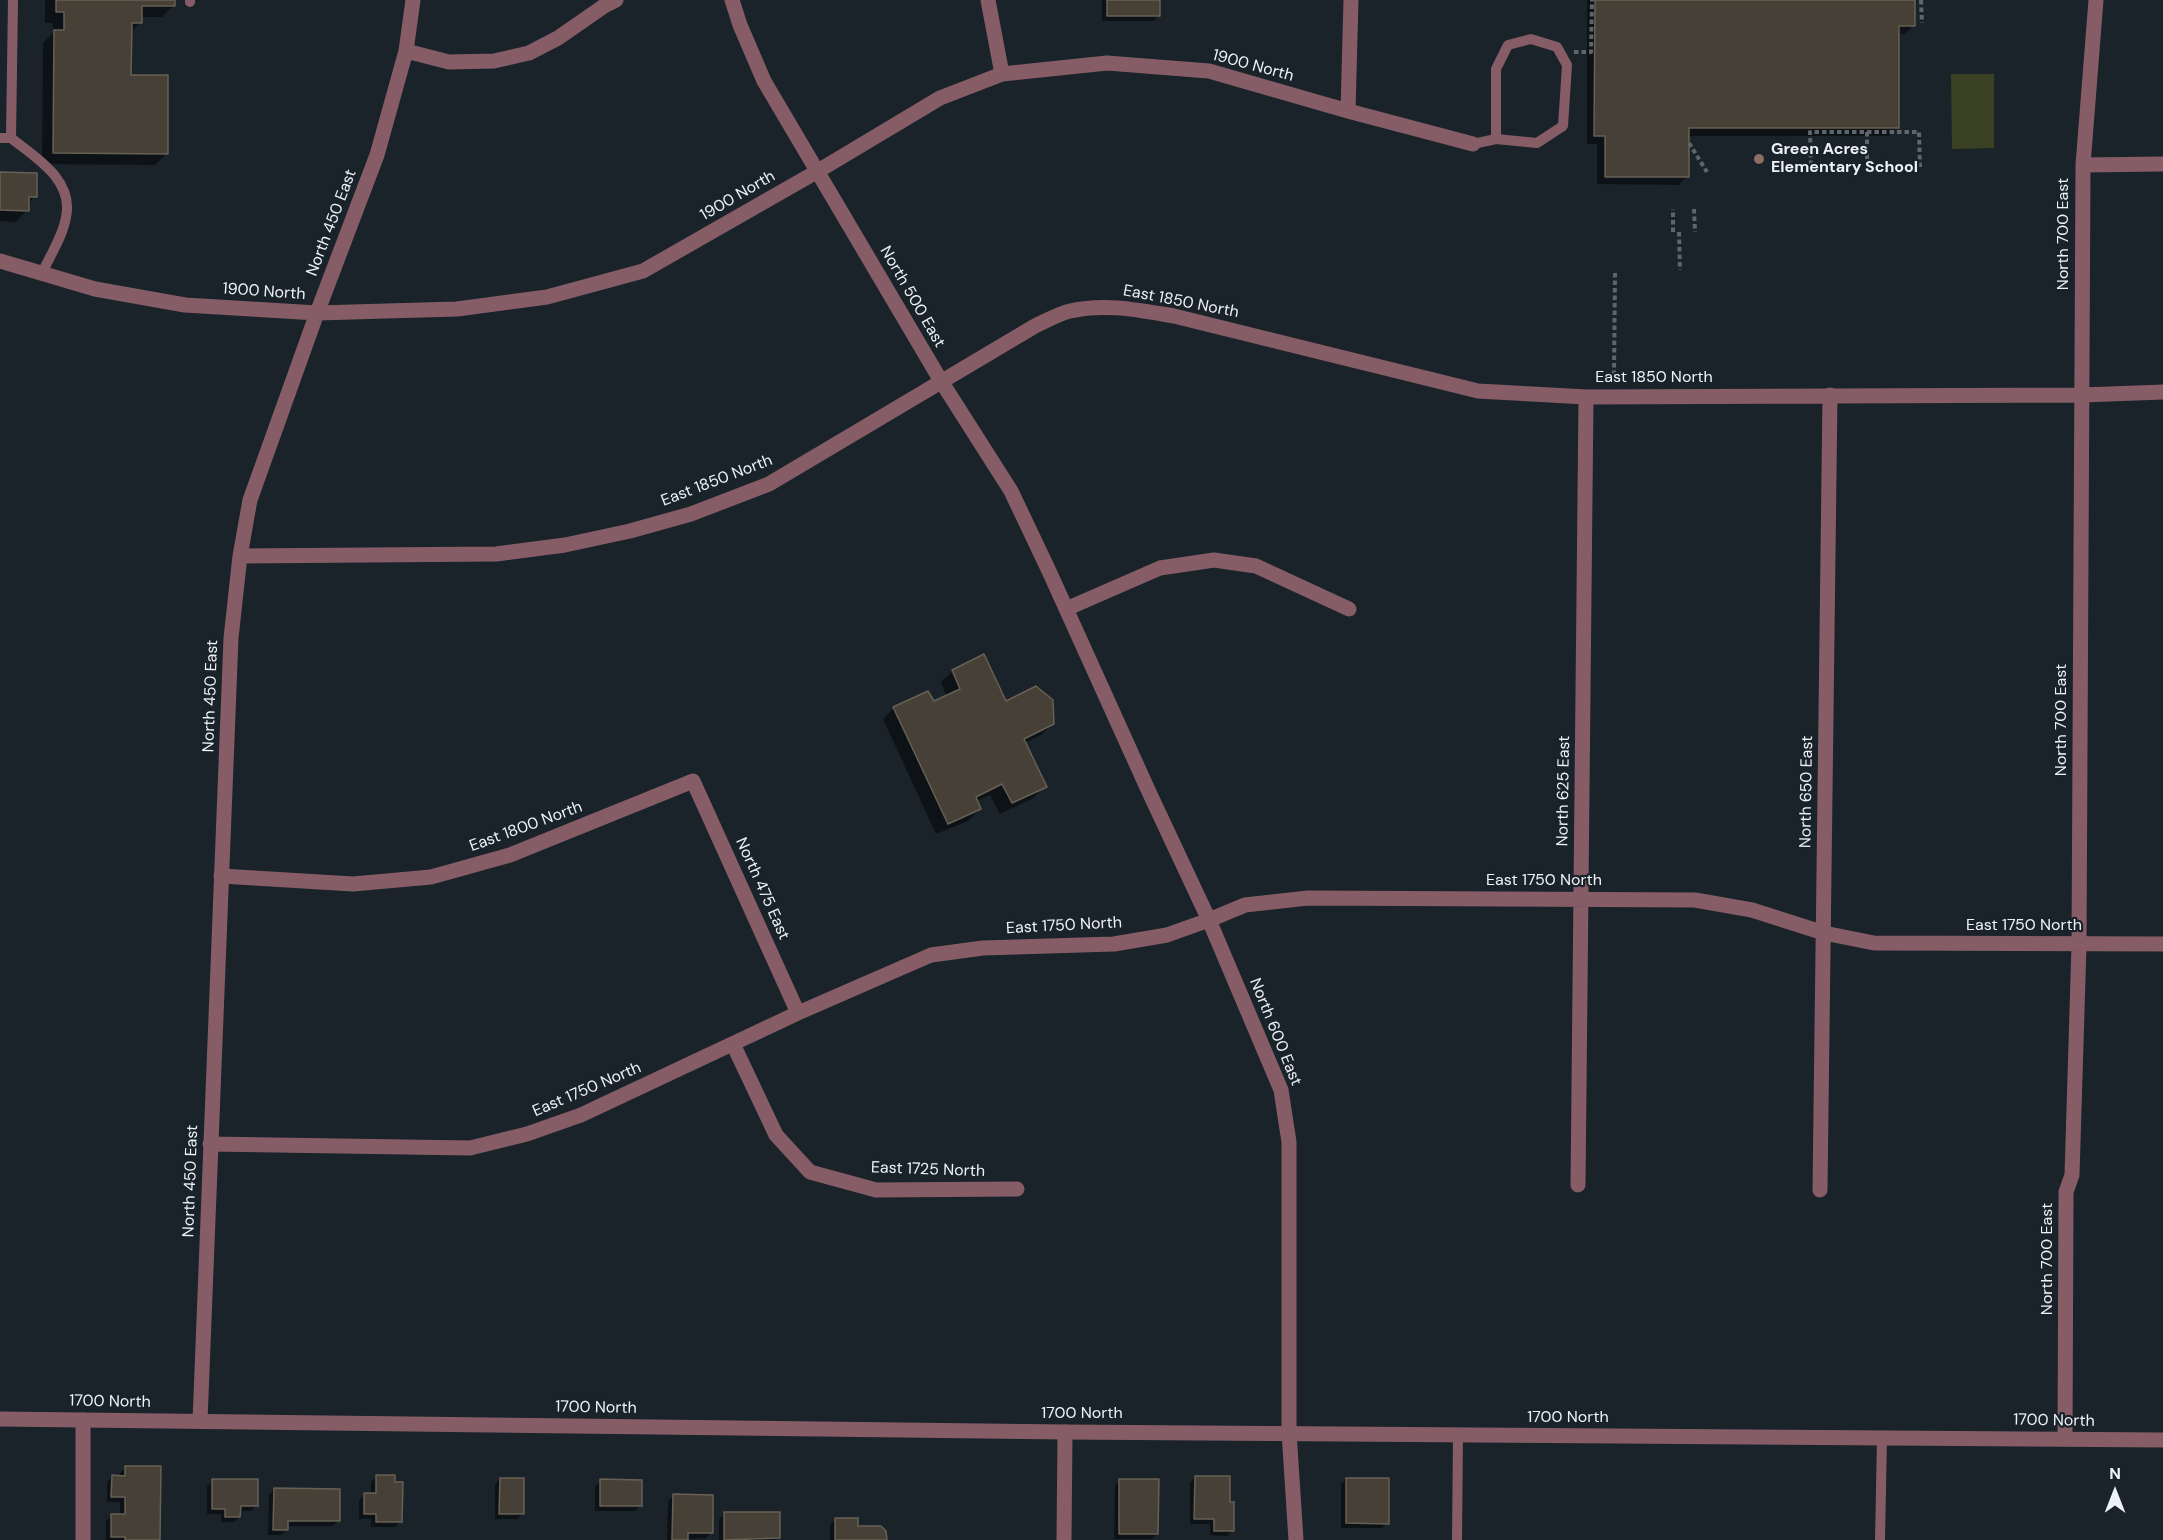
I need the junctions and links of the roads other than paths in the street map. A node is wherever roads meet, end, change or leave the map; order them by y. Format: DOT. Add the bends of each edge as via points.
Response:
graph roads {
  1 [pos="13,0"];
  2 [pos="413,0"];
  3 [pos="616,0"];
  4 [pos="732,0"];
  5 [pos="988,0"];
  6 [pos="1351,0"];
  7 [pos="2096,0"];
  8 [pos="406,51"];
  9 [pos="1002,74"];
  10 [pos="0,82"];
  11 [pos="12,82"];
  12 [pos="1348,111"];
  13 [pos="5,138"];
  14 [pos="1496,139"];
  15 [pos="1473,144"];
  16 [pos="2163,164"];
  17 [pos="2083,165"];
  18 [pos="818,171"];
  19 [pos="0,261"];
  20 [pos="42,273"];
  21 [pos="317,313"];
  22 [pos="941,381"];
  23 [pos="2163,392"];
  24 [pos="1830,395"];
  25 [pos="2082,395"];
  26 [pos="1586,397"];
  27 [pos="240,556"];
  28 [pos="1066,609"];
  29 [pos="1349,609"];
  30 [pos="693,781"];
  31 [pos="221,876"];
  32 [pos="1581,899"];
  33 [pos="1209,920"];
  34 [pos="1824,933"];
  35 [pos="2163,944"];
  36 [pos="2079,945"];
  37 [pos="798,1013"];
  38 [pos="733,1044"];
  39 [pos="210,1144"];
  40 [pos="1578,1185"];
  41 [pos="1017,1190"];
  42 [pos="1820,1190"];
  43 [pos="0,1419"];
  44 [pos="83,1420"];
  45 [pos="200,1421"];
  46 [pos="1065,1432"];
  47 [pos="1289,1432"];
  48 [pos="1458,1435"];
  49 [pos="1882,1438"];
  50 [pos="2065,1439"];
  51 [pos="2163,1440"];
  52 [pos="83,1540"];
  53 [pos="1064,1540"];
  54 [pos="1296,1540"];
  55 [pos="1457,1540"];
  56 [pos="1880,1540"];
  1 -- 11 [label="lane"];
  2 -- 8 [label="street, North 450 East"];
  3 -- 8 [label="street" via="529,53 494,61 449,62"];
  4 -- 18 [label="street, North 500 East" via="765,81"];
  5 -- 9 [label="street"];
  6 -- 12 [label="street"];
  7 -- 17 [label="street, North 700 East"];
  8 -- 21 [label="street, North 450 East" via="377,155"];
  9 -- 12 [label="street, 1900 North" via="1107,63 1209,71"];
  9 -- 18 [label="street, 1900 North" via="940,98"];
  10 -- 11 [label="lane"];
  11 -- 13 [label="lane"];
  12 -- 15 [label="street, 1900 North"];
  13 -- 20 [label="lane" via="45,165 68,200 66,219"];
  14 -- 14 [label="lane" via="1537,143 1563,126 1567,65 1557,47 1531,39 1508,45 1496,69"];
  14 -- 15 [label="lane"];
  16 -- 17 [label="street"];
  17 -- 25 [label="street, North 700 East"];
  18 -- 21 [label="street, 1900 North" via="643,271 547,297 457,309"];
  18 -- 22 [label="street, North 500 East"];
  19 -- 20 [label="street, 1900 North"];
  20 -- 21 [label="street, 1900 North" via="95,289 185,305"];
  21 -- 27 [label="street, North 450 East" via="250,500"];
  22 -- 26 [label="street, East 1850 North" via="1035,326 1068,312 1104,306 1174,316 1478,391"];
  22 -- 27 [label="street, East 1850 North" via="769,484 691,514 630,531 496,554"];
  22 -- 28 [label="street, North 500 East" via="1011,491"];
  23 -- 25 [label="street, East 1850 North"];
  24 -- 25 [label="street, East 1850 North"];
  24 -- 26 [label="street, East 1850 North"];
  24 -- 34 [label="street, North 650 East"];
  25 -- 36 [label="street, North 700 East"];
  26 -- 32 [label="street, North 625 East"];
  27 -- 31 [label="street, North 450 East" via="231,638"];
  28 -- 29 [label="street" via="1160,568 1214,560 1256,566"];
  28 -- 33 [label="street, North 600 East"];
  30 -- 31 [label="street, East 1800 North" via="510,855 430,877 353,884"];
  30 -- 37 [label="street, North 475 East"];
  31 -- 39 [label="street, North 450 East"];
  32 -- 33 [label="street, East 1750 North" via="1308,898 1245,905"];
  32 -- 34 [label="street, East 1750 North" via="1695,900 1752,910"];
  32 -- 40 [label="street, North 625 East"];
  33 -- 37 [label="street, East 1750 North" via="1167,934 1114,944 983,948 931,955"];
  33 -- 47 [label="street, North 600 East" via="1281,1090 1288,1142"];
  34 -- 36 [label="street, East 1750 North" via="1874,943"];
  34 -- 42 [label="street, North 650 East"];
  35 -- 36 [label="street, East 1750 North"];
  36 -- 50 [label="street, North 700 East" via="2072,1175 2066,1192"];
  37 -- 38 [label="street, East 1750 North"];
  38 -- 39 [label="street, East 1750 North" via="581,1115 470,1148"];
  38 -- 41 [label="street, East 1725 North" via="776,1135 810,1172 876,1190"];
  39 -- 45 [label="street, North 450 East"];
  43 -- 44 [label="street, 1700 North"];
  44 -- 45 [label="street, 1700 North"];
  44 -- 52 [label="street"];
  45 -- 46 [label="street, 1700 North"];
  46 -- 47 [label="street, 1700 North"];
  46 -- 53 [label="street"];
  47 -- 48 [label="street, 1700 North"];
  47 -- 54 [label="street, North 600 East"];
  48 -- 49 [label="street, 1700 North"];
  48 -- 55 [label="lane"];
  49 -- 50 [label="street, 1700 North"];
  49 -- 56 [label="lane"];
  50 -- 51 [label="street, 1700 North"];
}
